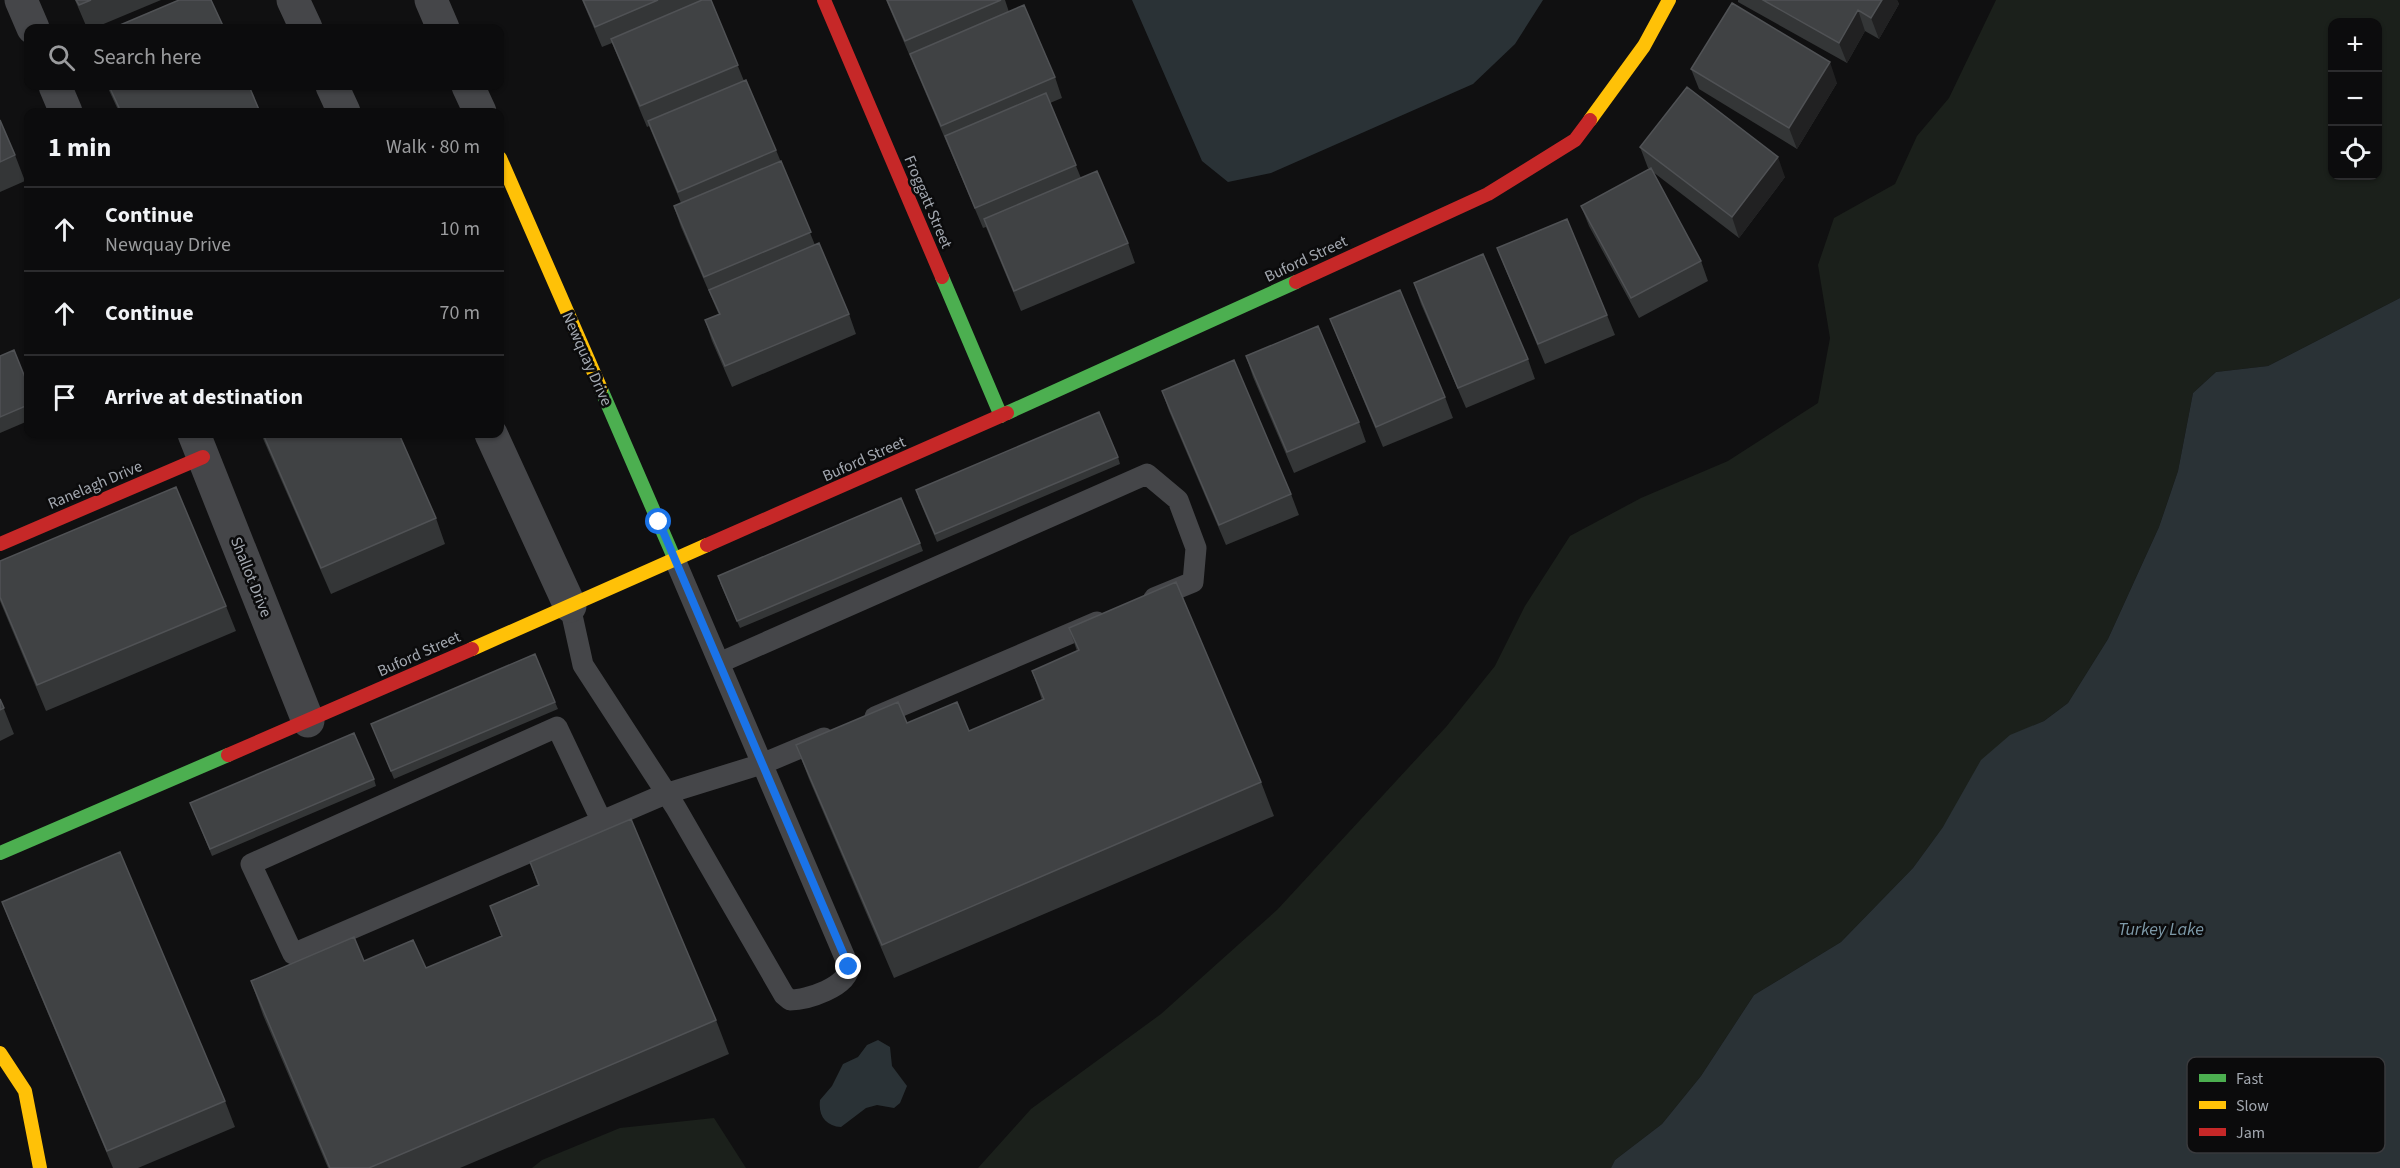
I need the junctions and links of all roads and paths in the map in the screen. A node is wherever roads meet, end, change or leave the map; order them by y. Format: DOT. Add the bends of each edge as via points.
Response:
graph roads {
  1 [pos="21,0"];
  2 [pos="293,0"];
  3 [pos="430,0"];
  4 [pos="824,0"];
  5 [pos="1669,0"];
  6 [pos="31,24"];
  7 [pos="304,24"];
  8 [pos="441,24"];
  9 [pos="57,90"];
  10 [pos="334,90"];
  11 [pos="470,90"];
  12 [pos="64,108"];
  13 [pos="342,108"];
  14 [pos="478,108"];
  15 [pos="504,167"];
  16 [pos="1001,416"];
  17 [pos="493,438"];
  18 [pos="199,445"];
  19 [pos="0,544"];
  20 [pos="675,560"];
  21 [pos="1137,605"];
  22 [pos="570,606"];
  23 [pos="1115,615"];
  24 [pos="719,663"];
  25 [pos="309,721"];
  26 [pos="762,764"];
  27 [pos="665,794"];
  28 [pos="602,822"];
  29 [pos="0,853"];
  30 [pos="0,1053"];
  31 [pos="40,1168"];
  1 -- 6 [label="street"];
  2 -- 7 [label="street"];
  3 -- 8 [label="street"];
  4 -- 16 [label="street, Froggatt Street"];
  5 -- 16 [label="street, Buford Street" via="1644,46 1575,140 1488,194"];
  9 -- 12 [label="street"];
  10 -- 13 [label="street"];
  11 -- 14 [label="street"];
  15 -- 20 [label="street, Newquay Drive"];
  16 -- 20 [label="street, Buford Street"];
  17 -- 22 [label="street"];
  18 -- 19 [label="street, Ranelagh Drive"];
  18 -- 25 [label="street, Shallot Drive"];
  20 -- 22 [label="street, Buford Street"];
  20 -- 24 [label="lane"];
  21 -- 24 [label="lane" via="1193,582 1196,548 1178,500 1148,474"];
  22 -- 25 [label="street, Buford Street"];
  22 -- 27 [label="lane" via="583,665"];
  23 -- 26 [label="lane"];
  24 -- 26 [label="lane"];
  25 -- 29 [label="street, Buford Street"];
  26 -- 27 [label="lane"];
  26 -- 27 [label="lane" via="849,967 843,982 799,1000 784,995"];
  27 -- 28 [label="lane"];
  28 -- 28 [label="lane" via="557,727 251,864 293,954"];
  30 -- 31 [label="street" via="25,1091"];
}
